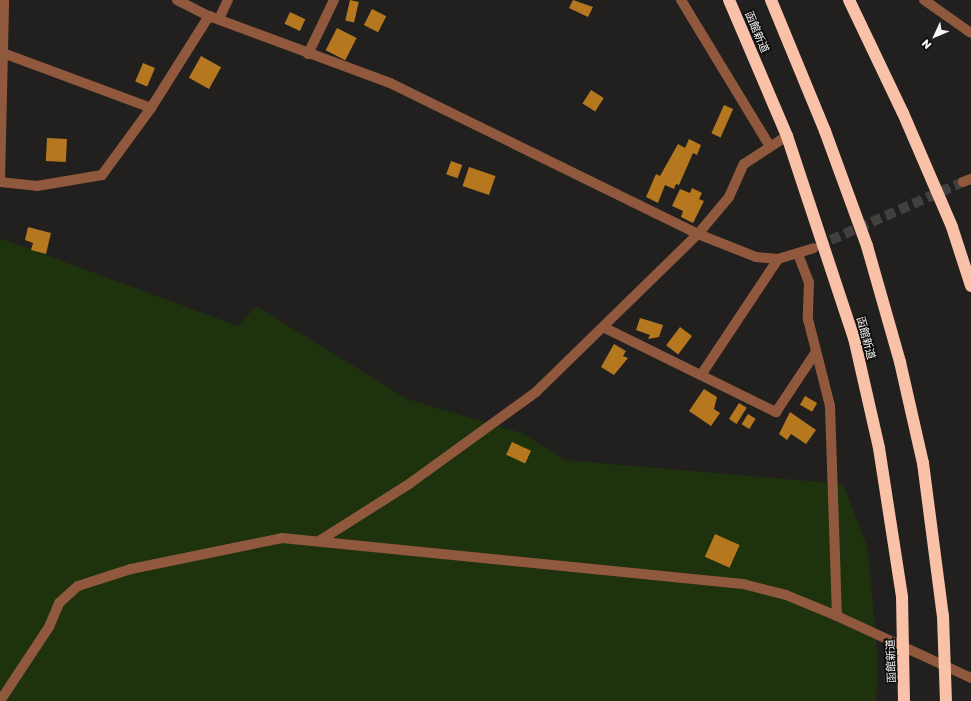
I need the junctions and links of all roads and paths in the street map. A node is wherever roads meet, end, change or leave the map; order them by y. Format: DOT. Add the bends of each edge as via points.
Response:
graph roads {
  1 [pos="4,0"];
  2 [pos="177,0"];
  3 [pos="228,0"];
  4 [pos="334,0"];
  5 [pos="681,0"];
  6 [pos="729,0"];
  7 [pos="771,0"];
  8 [pos="849,0"];
  9 [pos="924,0"];
  10 [pos="209,16"];
  11 [pos="219,19"];
  12 [pos="971,33"];
  13 [pos="1,53"];
  14 [pos="308,54"];
  15 [pos="151,108"];
  16 [pos="787,136"];
  17 [pos="769,145"];
  18 [pos="0,182"];
  19 [pos="698,234"];
  20 [pos="813,248"];
  21 [pos="798,254"];
  22 [pos="778,259"];
  23 [pos="971,286"];
  24 [pos="606,328"];
  25 [pos="816,352"];
  26 [pos="701,376"];
  27 [pos="319,541"];
  28 [pos="838,616"];
  29 [pos="971,678"];
  30 [pos="0,701"];
  31 [pos="904,701"];
  32 [pos="946,701"];
  1 -- 13 [label="street"];
  2 -- 10 [label="street"];
  3 -- 11 [label="street"];
  4 -- 14 [label="street"];
  5 -- 17 [label="street"];
  6 -- 16 [label="highway, 函館新道"];
  7 -- 32 [label="highway, bridge" via="825,131 866,246 898,355 923,463 943,616"];
  8 -- 23 [label="highway" via="904,113 952,227"];
  9 -- 12 [label="street"];
  10 -- 11 [label="street"];
  10 -- 15 [label="street"];
  11 -- 14 [label="street"];
  13 -- 15 [label="street"];
  13 -- 18 [label="street"];
  14 -- 19 [label="street" via="390,83"];
  15 -- 18 [label="street" via="102,175 37,186"];
  16 -- 17 [label="street"];
  16 -- 31 [label="highway, 函館新道, bridge" via="854,338 879,448 902,597"];
  17 -- 19 [label="street" via="744,164 729,197"];
  19 -- 22 [label="street" via="756,257"];
  19 -- 24 [label="street"];
  20 -- 21 [label="street"];
  21 -- 22 [label="street"];
  21 -- 25 [label="street" via="809,282 808,319"];
  22 -- 26 [label="street"];
  24 -- 26 [label="street"];
  24 -- 27 [label="street" via="536,392 410,484"];
  25 -- 26 [label="street" via="776,412"];
  25 -- 28 [label="street" via="830,406"];
  27 -- 28 [label="street" via="743,584 786,595"];
  27 -- 30 [label="street" via="282,538 131,569 78,586 60,603 49,627"];
  28 -- 29 [label="street"];
}
